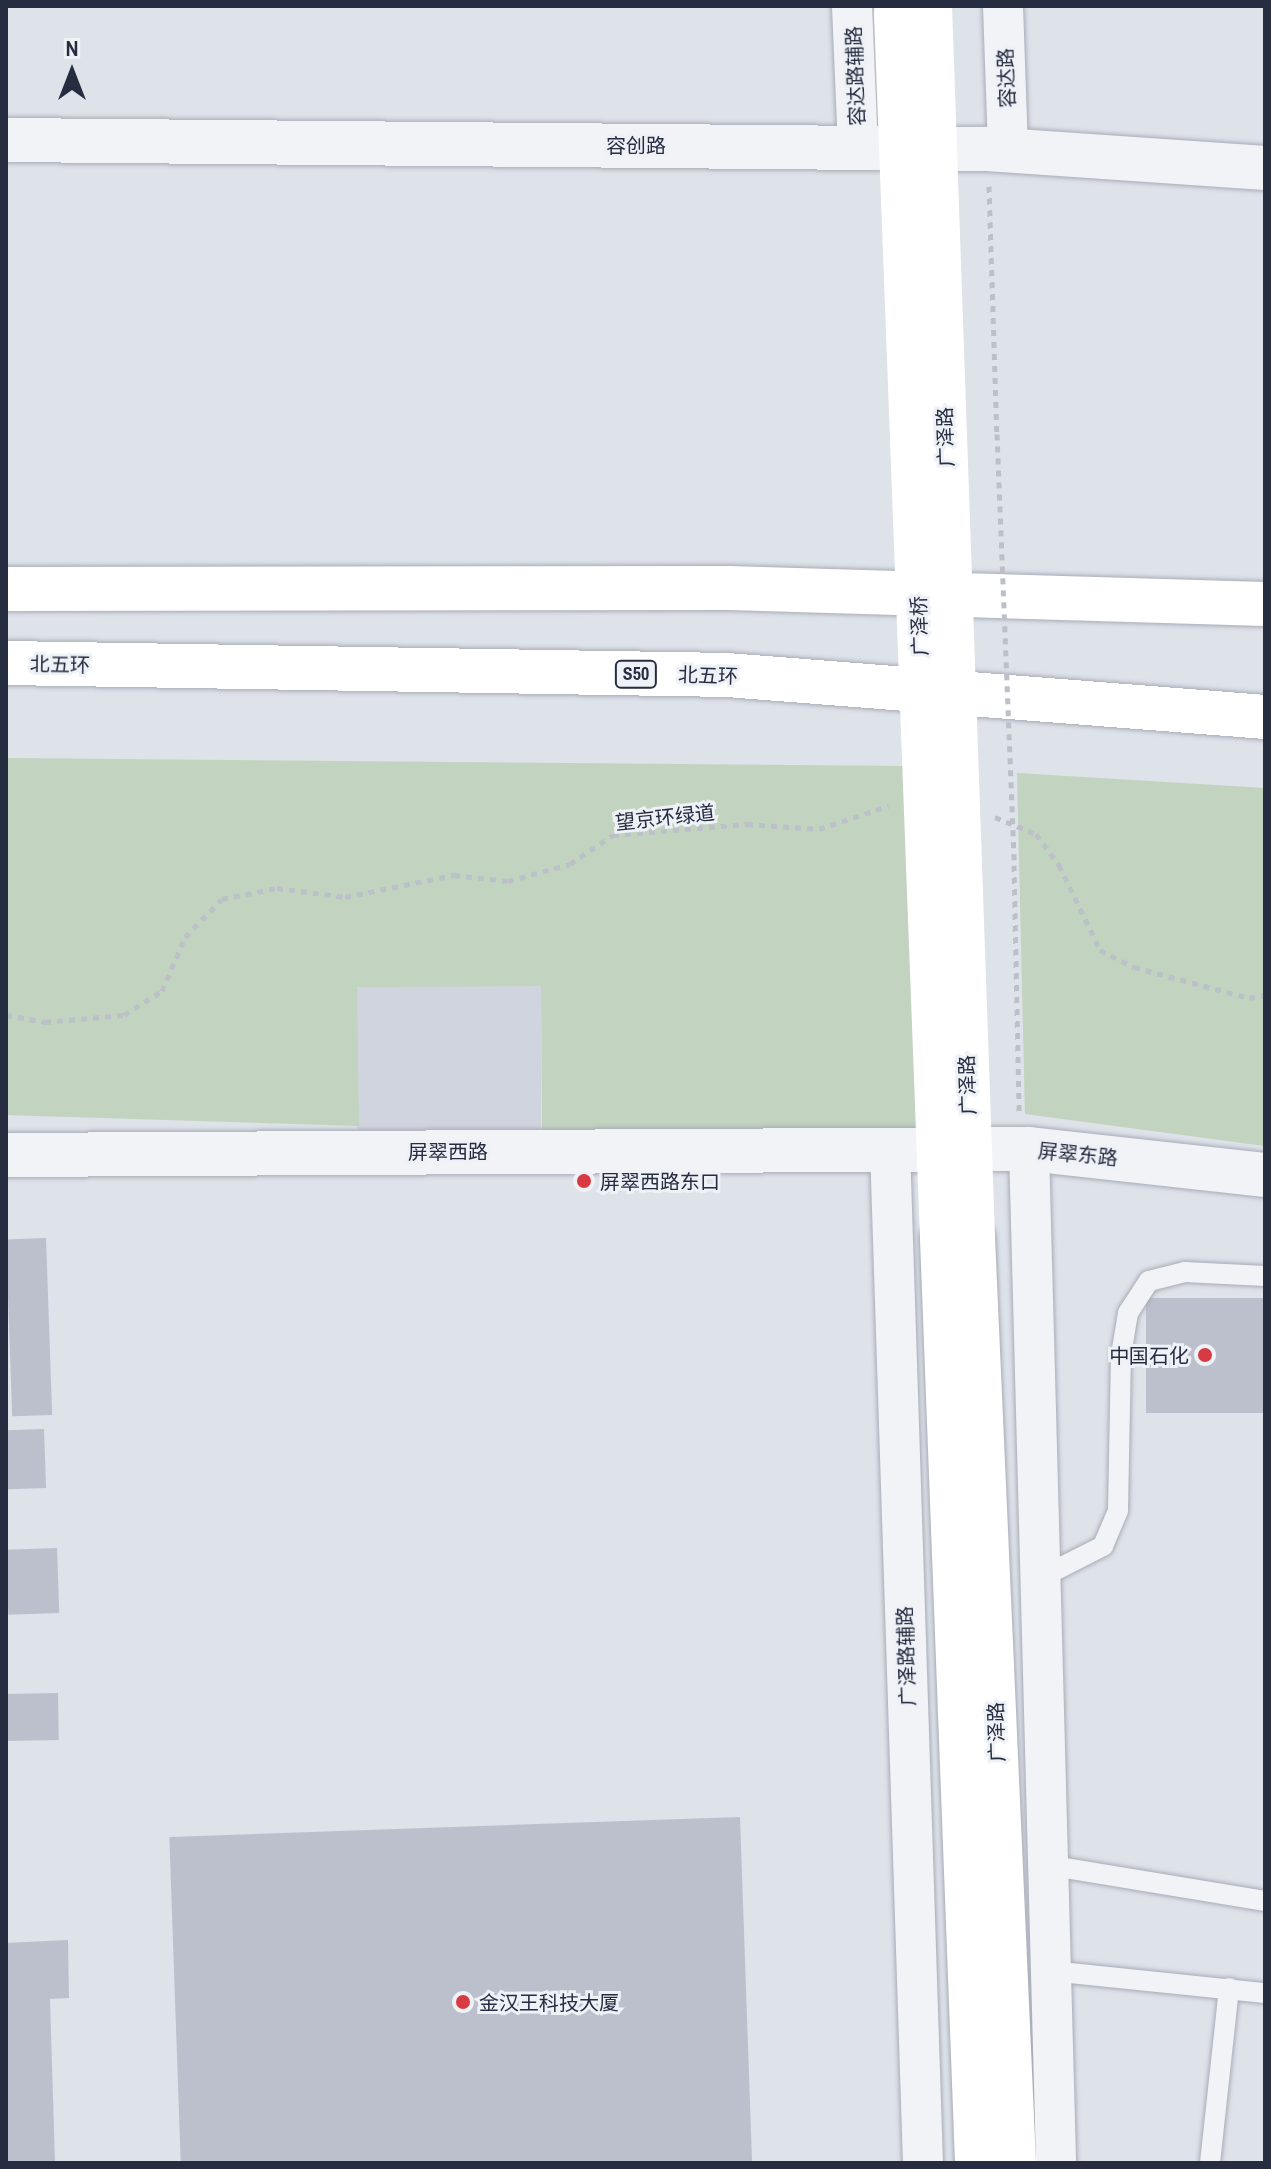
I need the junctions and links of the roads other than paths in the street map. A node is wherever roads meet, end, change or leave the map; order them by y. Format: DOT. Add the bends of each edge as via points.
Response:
graph roads {
  1 [pos="852,6"];
  2 [pos="1003,6"];
  3 [pos="907,8"];
  4 [pos="6,140"];
  5 [pos="858,147"];
  6 [pos="998,150"];
  7 [pos="1265,168"];
  8 [pos="6,589"];
  9 [pos="1265,604"];
  10 [pos="6,663"];
  11 [pos="1265,717"];
  12 [pos="890,1148"];
  13 [pos="1024,1149"];
  14 [pos="6,1155"];
  15 [pos="1265,1175"];
  16 [pos="957,1238"];
  17 [pos="1265,1276"];
  18 [pos="1040,1578"];
  19 [pos="1047,1865"];
  20 [pos="1265,1901"];
  21 [pos="1051,1971"];
  22 [pos="1229,1988"];
  23 [pos="1265,1993"];
  24 [pos="923,2163"];
  25 [pos="977,2163"];
  26 [pos="1014,2163"];
  27 [pos="1056,2163"];
  28 [pos="1210,2163"];
  1 -- 5 [label="street, 容达路辅路"];
  2 -- 6 [label="street, 容达路"];
  3 -- 16 [label="main road, 广泽桥, bridge"];
  4 -- 5 [label="street, 容创路"];
  5 -- 6 [label="street, 容创路"];
  6 -- 7 [label="street, 容创路"];
  8 -- 9 [label="main road" via="729,588"];
  10 -- 11 [label="main road, 北五环 / S50" via="727,675"];
  12 -- 13 [label="street, 屏翠东路"];
  12 -- 14 [label="street, 屏翠西路"];
  12 -- 24 [label="street, 广泽路辅路"];
  13 -- 15 [label="street, 屏翠东路"];
  13 -- 18 [label="street"];
  16 -- 25 [label="main road, 广泽路"];
  16 -- 26 [label="main road, 广泽路"];
  17 -- 18 [label="lane" via="1185,1272 1149,1281 1128,1313 1121,1355 1118,1510 1103,1546"];
  18 -- 19 [label="street"];
  19 -- 20 [label="lane"];
  19 -- 21 [label="street"];
  21 -- 22 [label="lane"];
  21 -- 27 [label="street"];
  22 -- 23 [label="lane"];
  22 -- 28 [label="lane"];
}
